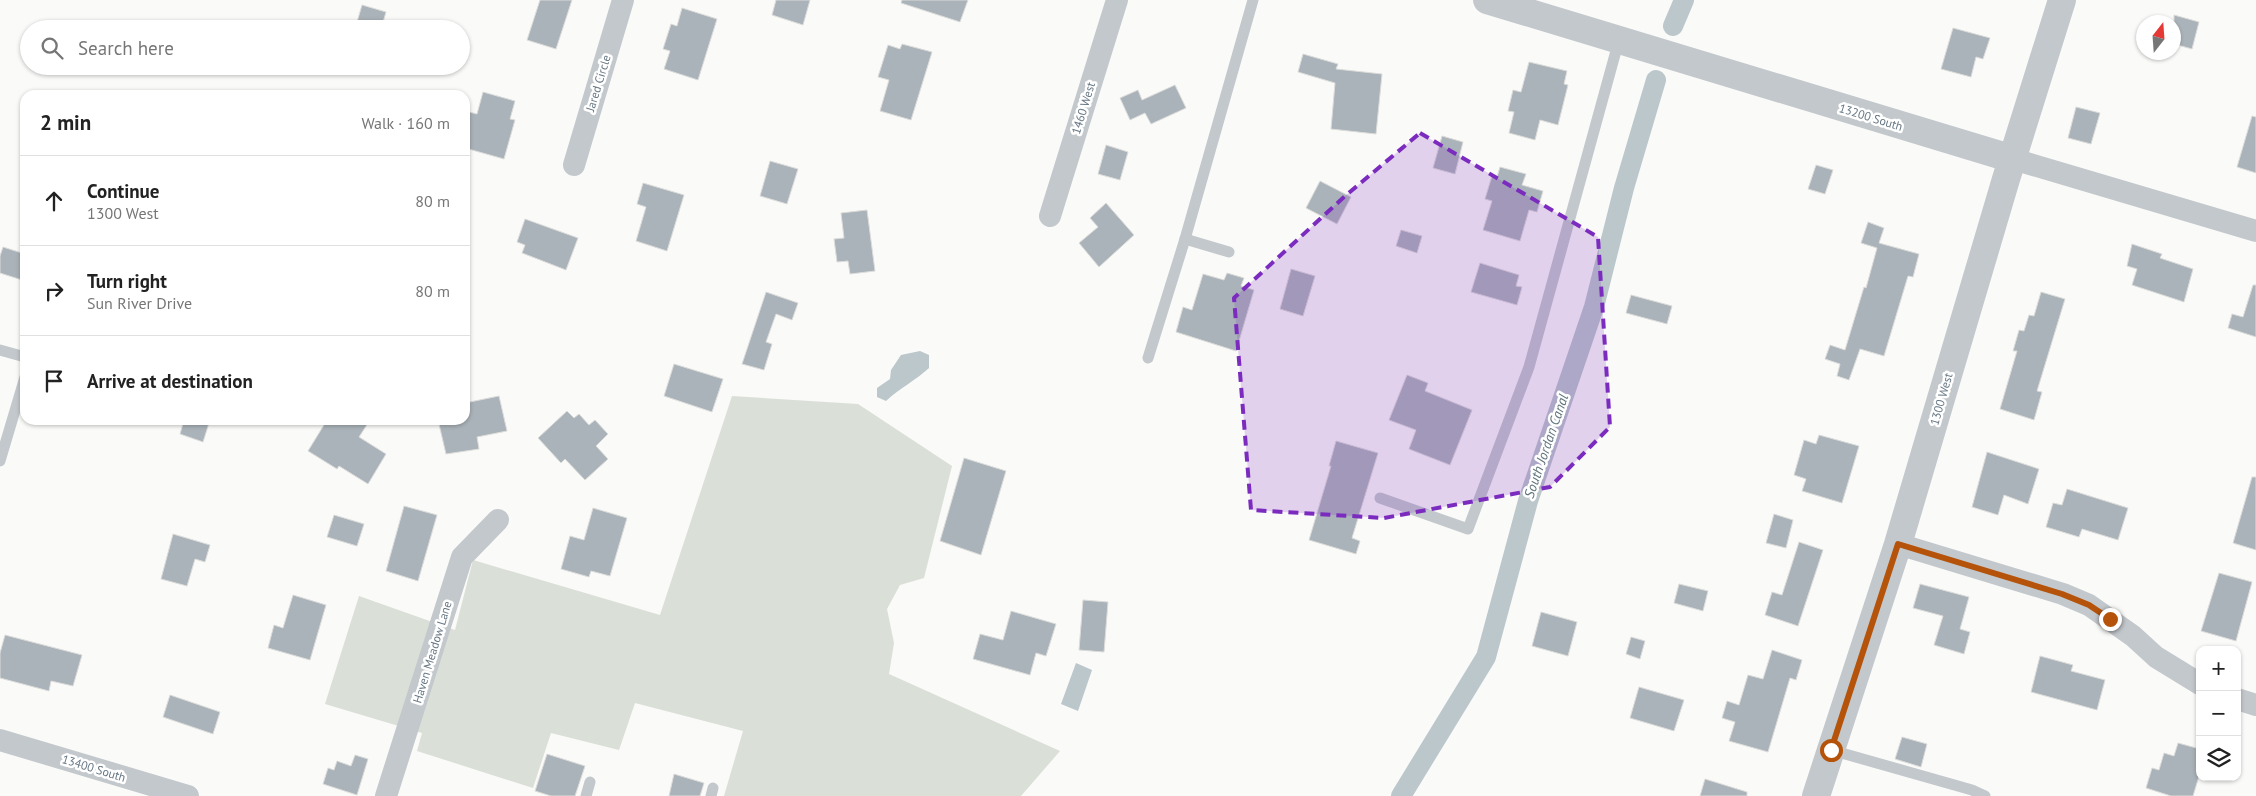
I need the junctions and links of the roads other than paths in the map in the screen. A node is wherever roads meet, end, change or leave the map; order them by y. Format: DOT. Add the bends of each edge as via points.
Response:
graph roads {
  1 [pos="623,0"];
  2 [pos="1116,0"];
  3 [pos="1253,0"];
  4 [pos="2062,0"];
  5 [pos="1495,1"];
  6 [pos="1619,40"];
  7 [pos="2013,159"];
  8 [pos="574,165"];
  9 [pos="1050,216"];
  10 [pos="2256,231"];
  11 [pos="1185,239"];
  12 [pos="1229,252"];
  13 [pos="0,350"];
  14 [pos="20,356"];
  15 [pos="1148,358"];
  16 [pos="20,394"];
  17 [pos="0,462"];
  18 [pos="1380,498"];
  19 [pos="498,520"];
  20 [pos="1898,544"];
  21 [pos="2196,681"];
  22 [pos="2241,701"];
  23 [pos="2256,705"];
  24 [pos="0,740"];
  25 [pos="1831,750"];
  26 [pos="590,782"];
  27 [pos="188,796"];
  28 [pos="386,796"];
  29 [pos="586,796"];
  30 [pos="1816,796"];
  31 [pos="1985,796"];
  1 -- 8 [label="street, Jared Circle"];
  2 -- 9 [label="street, 1460 West"];
  3 -- 11 [label="lane"];
  4 -- 7 [label="street, 1300 West"];
  5 -- 6 [label="street, 13200 South"];
  6 -- 7 [label="street, 13200 South"];
  6 -- 18 [label="lane" via="1529,367 1468,529"];
  7 -- 10 [label="street, 13200 South"];
  7 -- 20 [label="street, 1300 West"];
  11 -- 12 [label="lane"];
  11 -- 15 [label="lane"];
  13 -- 14 [label="lane"];
  16 -- 17 [label="lane"];
  19 -- 28 [label="street, Haven Meadow Lane" via="462,557"];
  20 -- 21 [label="street" via="2089,605 2156,656"];
  20 -- 25 [label="street, 1300 West"];
  22 -- 23 [label="street"];
  24 -- 27 [label="street, 13400 South"];
  25 -- 30 [label="street, 1300 West"];
  25 -- 31 [label="lane"];
  26 -- 29 [label="lane"];
}
